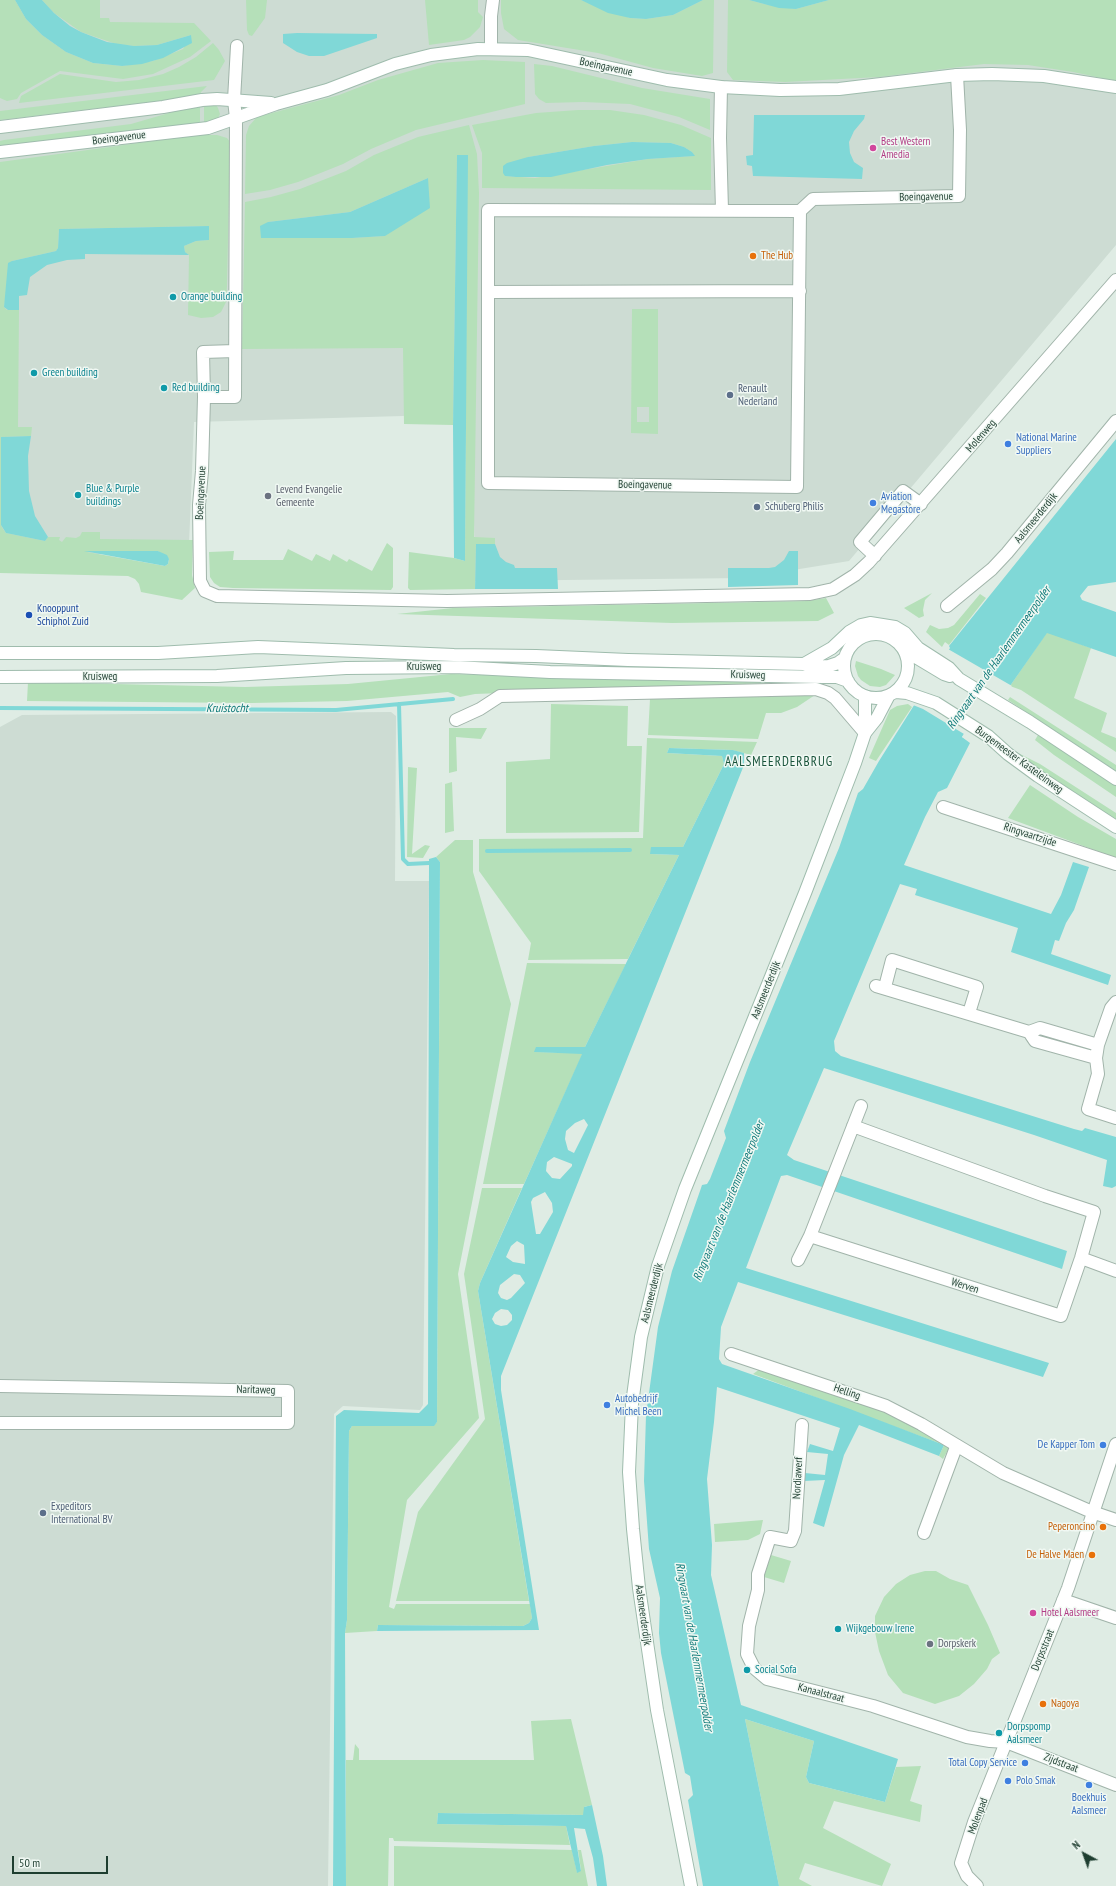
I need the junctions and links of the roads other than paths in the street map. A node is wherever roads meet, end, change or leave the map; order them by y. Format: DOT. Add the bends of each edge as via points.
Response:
graph roads {
  1 [pos="493,0"];
  2 [pos="237,46"];
  3 [pos="491,49"];
  4 [pos="957,75"];
  5 [pos="721,87"];
  6 [pos="1116,88"];
  7 [pos="234,100"];
  8 [pos="276,104"];
  9 [pos="236,118"];
  10 [pos="0,127"];
  11 [pos="0,152"];
  12 [pos="722,210"];
  13 [pos="800,211"];
  14 [pos="1116,280"];
  15 [pos="800,291"];
  16 [pos="488,292"];
  17 [pos="235,351"];
  18 [pos="204,397"];
  19 [pos="1116,421"];
  20 [pos="921,504"];
  21 [pos="875,556"];
  22 [pos="840,586"];
  23 [pos="947,606"];
  24 [pos="904,650"];
  25 [pos="0,654"];
  26 [pos="845,658"];
  27 [pos="804,664"];
  28 [pos="938,665"];
  29 [pos="0,677"];
  30 [pos="848,681"];
  31 [pos="892,694"];
  32 [pos="865,696"];
  33 [pos="456,720"];
  34 [pos="865,733"];
  35 [pos="1116,779"];
  36 [pos="943,807"];
  37 [pos="1116,827"];
  38 [pos="1116,864"];
  39 [pos="1116,1002"];
  40 [pos="969,1013"];
  41 [pos="1029,1032"];
  42 [pos="1098,1045"];
  43 [pos="1096,1058"];
  44 [pos="861,1106"];
  45 [pos="1116,1118"];
  46 [pos="853,1126"];
  47 [pos="810,1236"];
  48 [pos="1081,1258"];
  49 [pos="798,1260"];
  50 [pos="1116,1270"];
  51 [pos="731,1354"];
  52 [pos="0,1386"];
  53 [pos="0,1423"];
  54 [pos="802,1425"];
  55 [pos="1116,1444"];
  56 [pos="956,1447"];
  57 [pos="1092,1512"];
  58 [pos="1116,1520"];
  59 [pos="795,1531"];
  60 [pos="924,1533"];
  61 [pos="1063,1600"];
  62 [pos="1116,1618"];
  63 [pos="1006,1742"];
  64 [pos="1116,1785"];
  65 [pos="691,1886"];
  66 [pos="977,1886"];
  1 -- 3 [label="street"];
  2 -- 7 [label="street"];
  3 -- 5 [label="street, Boeingavenue" via="528,50 667,80"];
  3 -- 8 [label="street, Boeingavenue" via="416,58 320,92"];
  4 -- 5 [label="street, Boeingavenue" via="839,89"];
  4 -- 6 [label="street, Boeingavenue" via="1044,76"];
  4 -- 13 [label="street, Boeingavenue" via="960,130 959,196 813,199"];
  5 -- 12 [label="street"];
  7 -- 8 [label="street, Boeingavenue"];
  7 -- 9 [label="street"];
  7 -- 10 [label="street, Boeingavenue" via="202,100"];
  8 -- 9 [label="street, Boeingavenue"];
  9 -- 11 [label="street, Boeingavenue" via="208,128"];
  9 -- 17 [label="street"];
  12 -- 13 [label="street, Boeingavenue"];
  12 -- 16 [label="street, Boeingavenue" via="488,210"];
  13 -- 15 [label="street, Boeingavenue"];
  14 -- 20 [label="street, Molenweg"];
  15 -- 16 [label="street"];
  15 -- 16 [label="street, Boeingavenue" via="797,487 488,483"];
  17 -- 18 [label="street" via="235,397"];
  17 -- 18 [label="street, Boeingavenue" via="203,352"];
  18 -- 22 [label="street, Boeingavenue" via="199,576 202,587 211,595 447,601 810,594"];
  19 -- 23 [label="street, Aalsmeerderdijk" via="1007,554"];
  20 -- 21 [label="street, Molenweg"];
  20 -- 21 [label="street" via="904,491 860,542"];
  21 -- 22 [label="street, Molenweg"];
  24 -- 26 [label="street" via="893,639 878,634 856,641"];
  24 -- 28 [label="street"];
  24 -- 31 [label="street" via="909,670 904,682"];
  25 -- 27 [label="street, Kruisweg" via="158,653 258,647"];
  26 -- 27 [label="street, Kruisweg" via="829,666 813,667"];
  26 -- 30 [label="street" via="844,670"];
  27 -- 28 [label="street" via="832,648 849,632 870,622 895,627 905,633"];
  28 -- 35 [label="street" via="944,674 959,679 1004,706"];
  29 -- 30 [label="street, Kruisweg" via="217,676 346,668 455,667 550,672 823,677"];
  30 -- 32 [label="street" via="854,690"];
  31 -- 32 [label="street" via="879,698"];
  31 -- 34 [label="street, Aalsmeerderdijk"];
  31 -- 37 [label="street, Burgemeester Kasteleinweg" via="907,693 936,704 988,736 1038,776"];
  32 -- 34 [label="street, Aalsmeerderdijk"];
  33 -- 34 [label="street, Kruisweg" via="500,696 816,689 835,698"];
  34 -- 65 [label="street, Aalsmeerderdijk" via="805,893 685,1189 658,1266 641,1337 632,1404 629,1472 633,1529 657,1710"];
  36 -- 38 [label="street, Ringvaartzijde"];
  39 -- 42 [label="street" via="1111,1008"];
  40 -- 40 [label="street" via="977,987 892,960 880,986"];
  40 -- 41 [label="street"];
  41 -- 42 [label="street" via="1040,1028"];
  41 -- 43 [label="street" via="1035,1041"];
  42 -- 43 [label="street"];
  43 -- 45 [label="street" via="1098,1074 1088,1109"];
  44 -- 46 [label="street"];
  46 -- 47 [label="street"];
  46 -- 48 [label="street, Werven" via="1094,1212"];
  47 -- 48 [label="street, Werven" via="1061,1316"];
  47 -- 49 [label="street"];
  48 -- 50 [label="street"];
  51 -- 56 [label="street, Helling" via="886,1406 921,1424"];
  52 -- 53 [label="street, Naritaweg" via="288,1391 288,1424"];
  54 -- 59 [label="street, Nordiawerf"];
  55 -- 57 [label="street, Dorpsstraat"];
  56 -- 57 [label="street, Helling" via="1003,1473"];
  56 -- 60 [label="street"];
  57 -- 58 [label="street, Helling"];
  57 -- 61 [label="street, Dorpsstraat"];
  59 -- 63 [label="street, Kanaalstraat" via="791,1542 770,1537 758,1574 758,1590 747,1654 754,1668 767,1679 873,1706 967,1737"];
  61 -- 62 [label="street"];
  61 -- 63 [label="street, Dorpsstraat"];
  63 -- 64 [label="street, Zijdstraat"];
  63 -- 66 [label="street, Molenpad" via="974,1822 961,1863 967,1876"];
}
